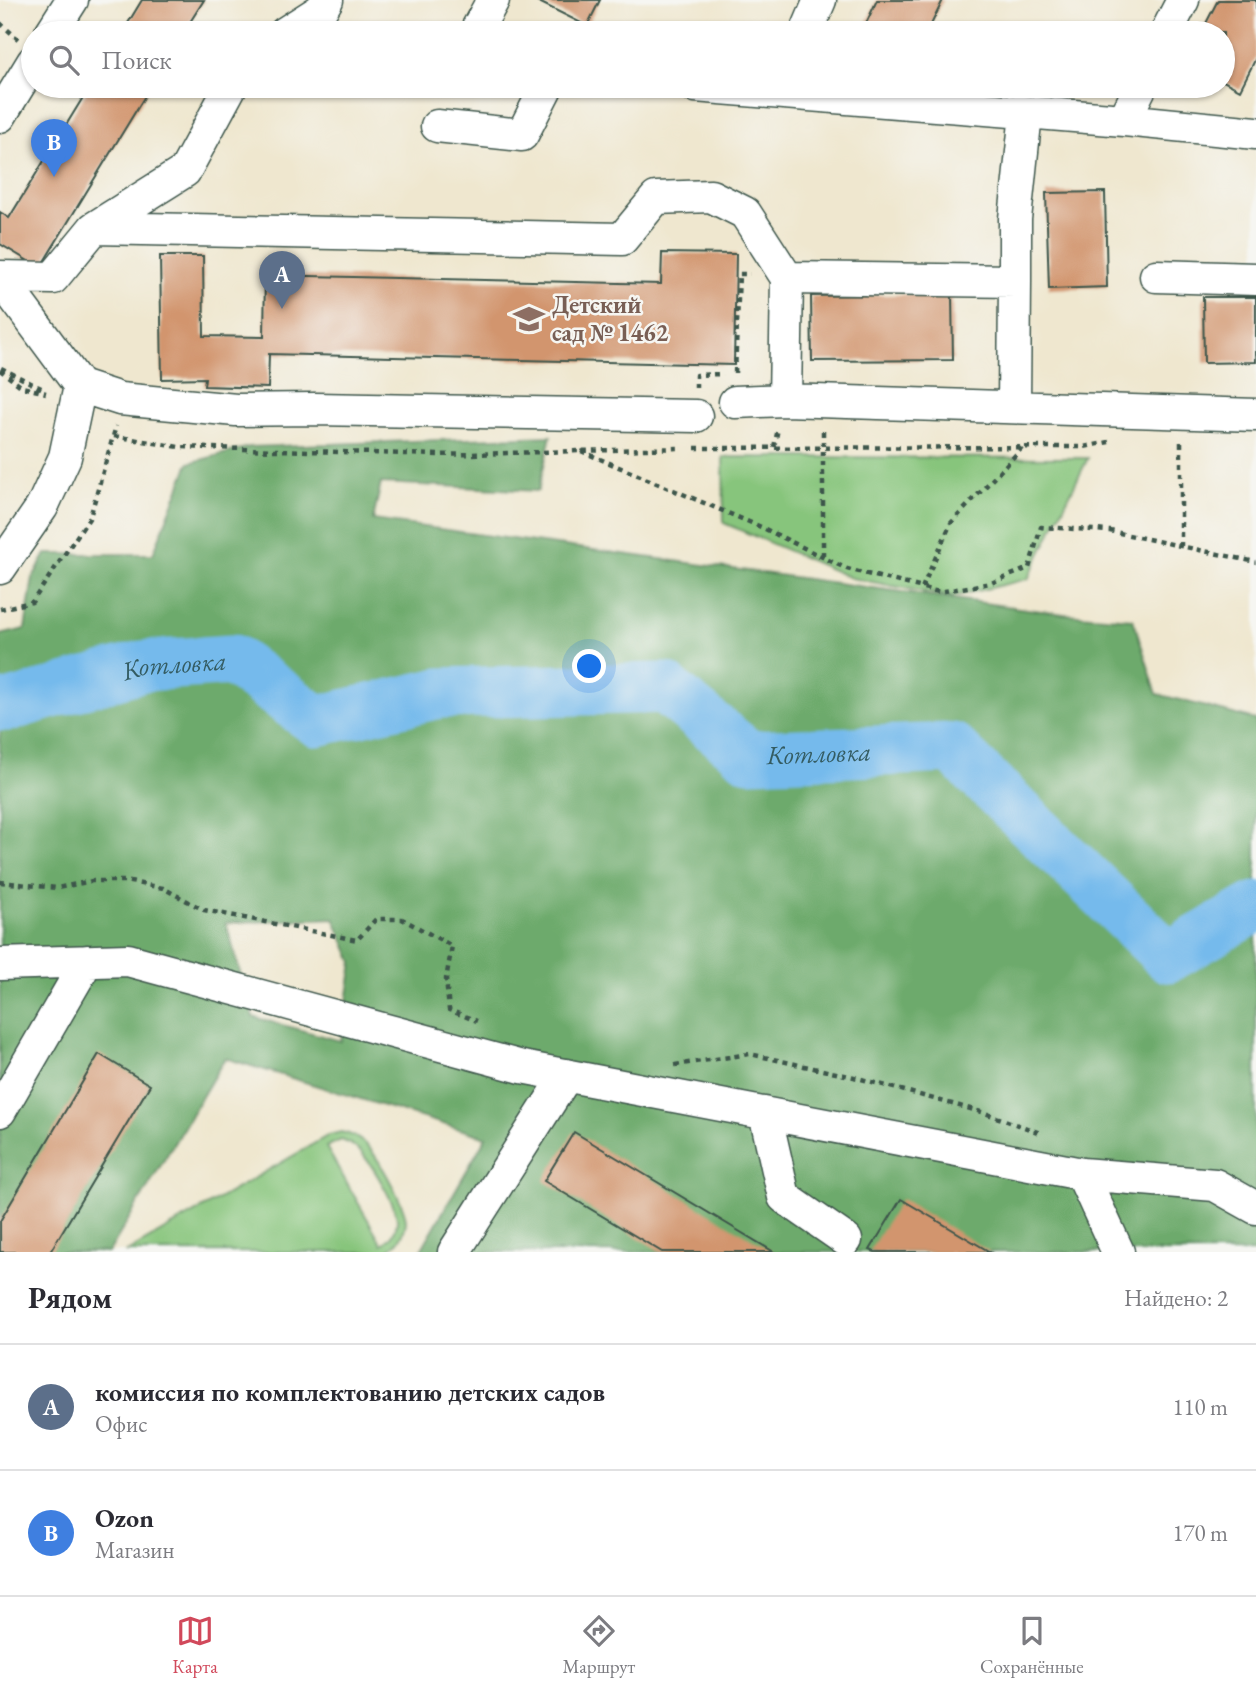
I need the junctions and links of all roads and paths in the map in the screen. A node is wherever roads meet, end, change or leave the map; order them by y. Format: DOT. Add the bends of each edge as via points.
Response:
graph roads {
  1 [pos="72,0"];
  2 [pos="327,0"];
  3 [pos="493,0"];
  4 [pos="820,0"];
  5 [pos="1183,0"];
  6 [pos="59,21"];
  7 [pos="304,21"];
  8 [pos="482,21"];
  9 [pos="811,21"];
  10 [pos="1172,21"];
  11 [pos="21,82"];
  12 [pos="225,98"];
  13 [pos="541,98"];
  14 [pos="874,98"];
  15 [pos="1135,98"];
  16 [pos="1026,113"];
  17 [pos="0,116"];
  18 [pos="1124,120"];
  19 [pos="437,126"];
  20 [pos="1256,133"];
  21 [pos="94,228"];
  22 [pos="739,274"];
  23 [pos="1156,276"];
  24 [pos="0,277"];
  25 [pos="787,278"];
  26 [pos="1256,279"];
  27 [pos="1015,281"];
  28 [pos="0,369"];
  29 [pos="80,386"];
  30 [pos="785,400"];
  31 [pos="735,402"];
  32 [pos="823,402"];
  33 [pos="1014,407"];
  34 [pos="1180,412"];
  35 [pos="1256,415"];
  36 [pos="696,416"];
  37 [pos="114,436"];
  38 [pos="1023,447"];
  39 [pos="577,450"];
  40 [pos="1181,546"];
  41 [pos="823,558"];
  42 [pos="1256,562"];
  43 [pos="0,568"];
  44 [pos="922,588"];
  45 [pos="0,609"];
  46 [pos="0,882"];
  47 [pos="87,961"];
  48 [pos="0,964"];
  49 [pos="486,1025"];
  50 [pos="674,1065"];
  51 [pos="567,1075"];
  52 [pos="0,1111"];
  53 [pos="765,1113"];
  54 [pos="1045,1135"];
  55 [pos="1082,1174"];
  56 [pos="1256,1208"];
  57 [pos="846,1240"];
  58 [pos="454,1252"];
  59 [pos="1118,1252"];
  1 -- 6 [label="street"];
  2 -- 7 [label="street"];
  3 -- 8 [label="street"];
  4 -- 9 [label="street"];
  5 -- 10 [label="street"];
  11 -- 17 [label="street"];
  12 -- 21 [label="street" via="185,171"];
  13 -- 19 [label="street" via="522,135"];
  14 -- 16 [label="street"];
  15 -- 18 [label="street"];
  16 -- 18 [label="street"];
  16 -- 27 [label="street" via="1015,219"];
  18 -- 20 [label="street"];
  21 -- 24 [label="street" via="53,278"];
  21 -- 25 [label="street" via="622,239 656,198 711,196 745,213"];
  22 -- 36 [label="path" via="736,373 696,375"];
  23 -- 26 [label="street"];
  24 -- 29 [label="street"];
  25 -- 27 [label="street"];
  25 -- 30 [label="street"];
  27 -- 33 [label="street"];
  28 -- 28 [label="path" via="54,394 22,387"];
  29 -- 36 [label="street" via="120,400 236,410"];
  29 -- 43 [label="street" via="65,457 42,506"];
  30 -- 31 [label="street"];
  30 -- 32 [label="street"];
  32 -- 33 [label="street"];
  32 -- 41 [label="path"];
  33 -- 34 [label="street"];
  34 -- 35 [label="street"];
  34 -- 40 [label="path"];
  37 -- 45 [label="path" via="90,517 32,602"];
  38 -- 44 [label="path" via="951,523"];
  39 -- 41 [label="path"];
  40 -- 42 [label="path"];
  40 -- 44 [label="path" via="1110,531 1041,527 1029,568 992,583 939,592"];
  41 -- 44 [label="path" via="847,569"];
  46 -- 49 [label="path" via="57,888 125,881 163,888 204,910 357,940 376,919 402,919 452,946 446,979 449,1010"];
  47 -- 48 [label="street"];
  47 -- 51 [label="street" via="128,960 522,1068"];
  47 -- 52 [label="street"];
  50 -- 54 [label="path" via="750,1054 972,1109"];
  51 -- 53 [label="street"];
  51 -- 58 [label="street"];
  53 -- 55 [label="street"];
  53 -- 57 [label="street" via="784,1198"];
  55 -- 56 [label="street" via="1215,1185"];
  55 -- 59 [label="street"];
}
